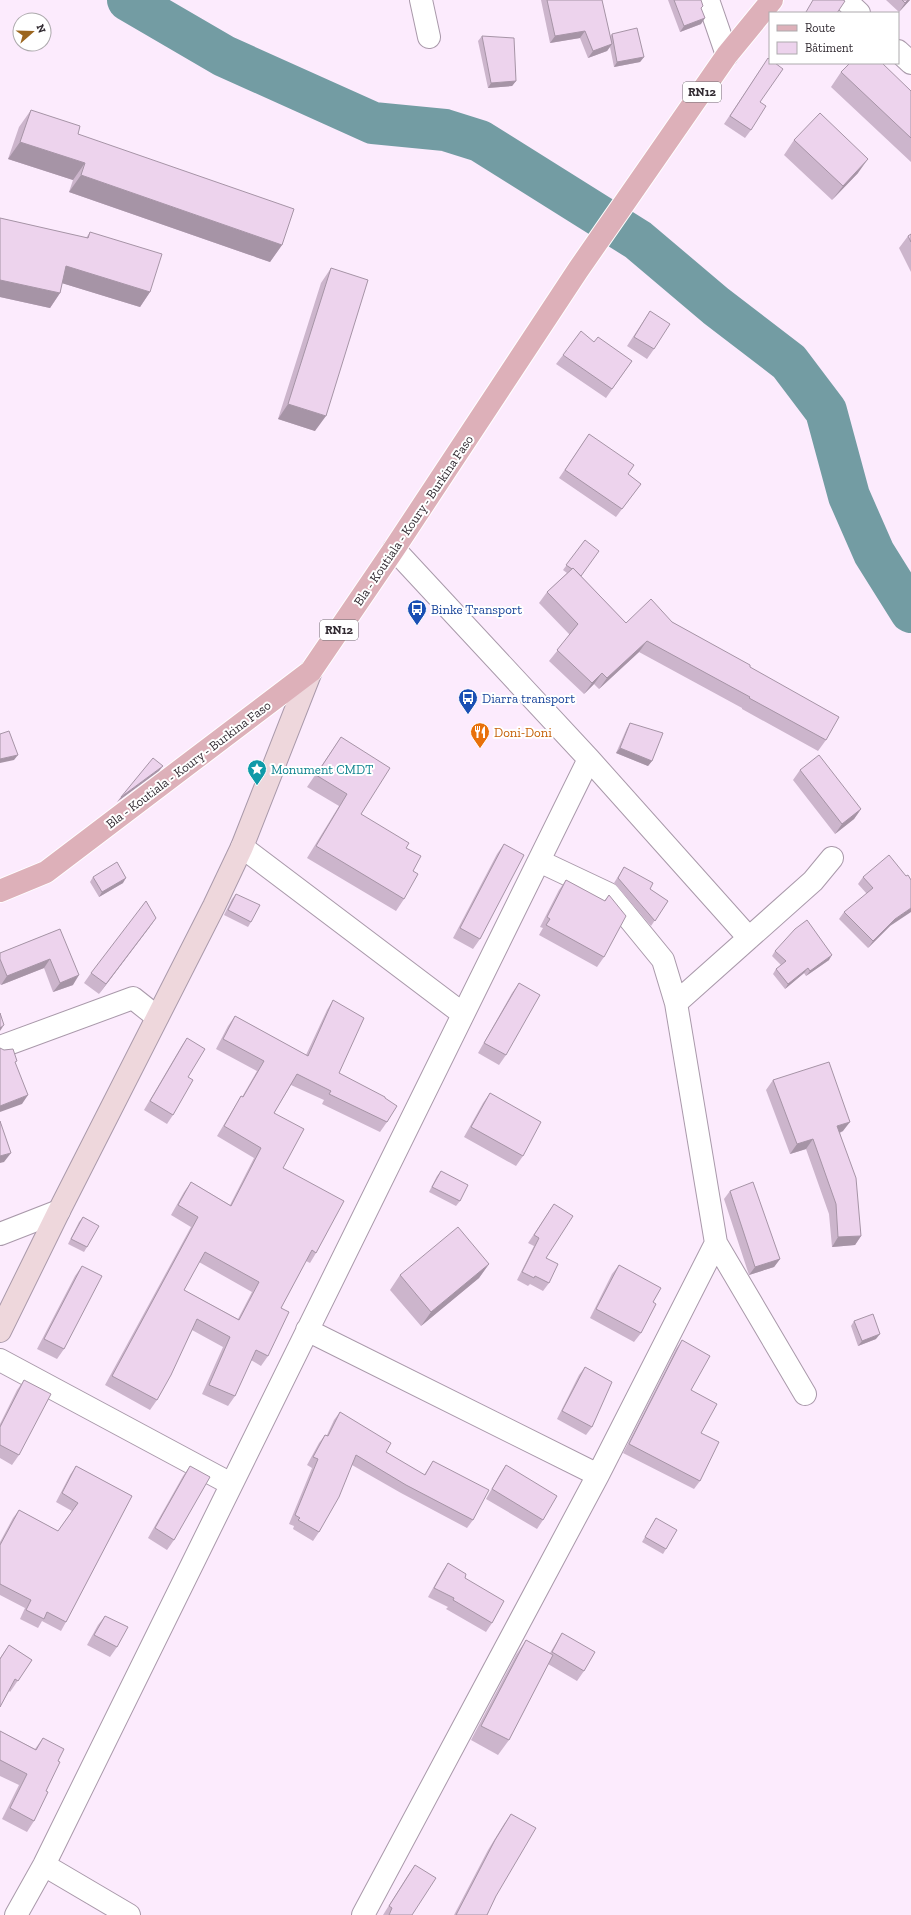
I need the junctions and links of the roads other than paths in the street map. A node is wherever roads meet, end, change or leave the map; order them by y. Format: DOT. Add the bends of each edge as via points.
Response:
graph roads {
  1 [pos="422,0"];
  2 [pos="708,0"];
  3 [pos="772,0"];
  4 [pos="845,0"];
  5 [pos="858,12"];
  6 [pos="429,37"];
  7 [pos="899,51"];
  8 [pos="727,55"];
  9 [pos="911,63"];
  10 [pos="394,549"];
  11 [pos="311,671"];
  12 [pos="589,759"];
  13 [pos="242,847"];
  14 [pos="832,858"];
  15 [pos="539,861"];
  16 [pos="0,891"];
  17 [pos="749,938"];
  18 [pos="676,1003"];
  19 [pos="463,1014"];
  20 [pos="157,1017"];
  21 [pos="0,1046"];
  22 [pos="59,1211"];
  23 [pos="0,1234"];
  24 [pos="716,1243"];
  25 [pos="308,1330"];
  26 [pos="0,1331"];
  27 [pos="0,1360"];
  28 [pos="805,1394"];
  29 [pos="598,1475"];
  30 [pos="231,1484"];
  31 [pos="44,1865"];
  32 [pos="16,1915"];
  33 [pos="129,1915"];
  34 [pos="363,1915"];
  1 -- 6 [label="street"];
  2 -- 8 [label="street"];
  3 -- 8 [label="main road, RN12"];
  4 -- 5 [label="street"];
  7 -- 9 [label="street"];
  8 -- 10 [label="main road, Bla - Koutiala - Koury - Burkina Faso / RN12" via="578,270"];
  10 -- 11 [label="main road, Bla - Koutiala - Koury - Burkina Faso / RN12"];
  10 -- 12 [label="street"];
  11 -- 13 [label="street"];
  11 -- 16 [label="main road, Bla - Koutiala - Koury - Burkina Faso / RN12" via="46,872"];
  12 -- 15 [label="street"];
  12 -- 17 [label="street"];
  13 -- 19 [label="street"];
  13 -- 20 [label="street"];
  14 -- 17 [label="street" via="813,882"];
  15 -- 18 [label="street" via="608,894 663,960"];
  15 -- 19 [label="street"];
  17 -- 18 [label="street"];
  18 -- 24 [label="street"];
  19 -- 25 [label="street"];
  20 -- 21 [label="street" via="132,998"];
  20 -- 22 [label="street"];
  22 -- 23 [label="street"];
  22 -- 26 [label="street"];
  24 -- 28 [label="street"];
  24 -- 29 [label="street"];
  25 -- 29 [label="street"];
  25 -- 30 [label="street"];
  27 -- 30 [label="street"];
  29 -- 34 [label="street"];
  30 -- 31 [label="street"];
  31 -- 32 [label="street"];
  31 -- 33 [label="street"];
}
